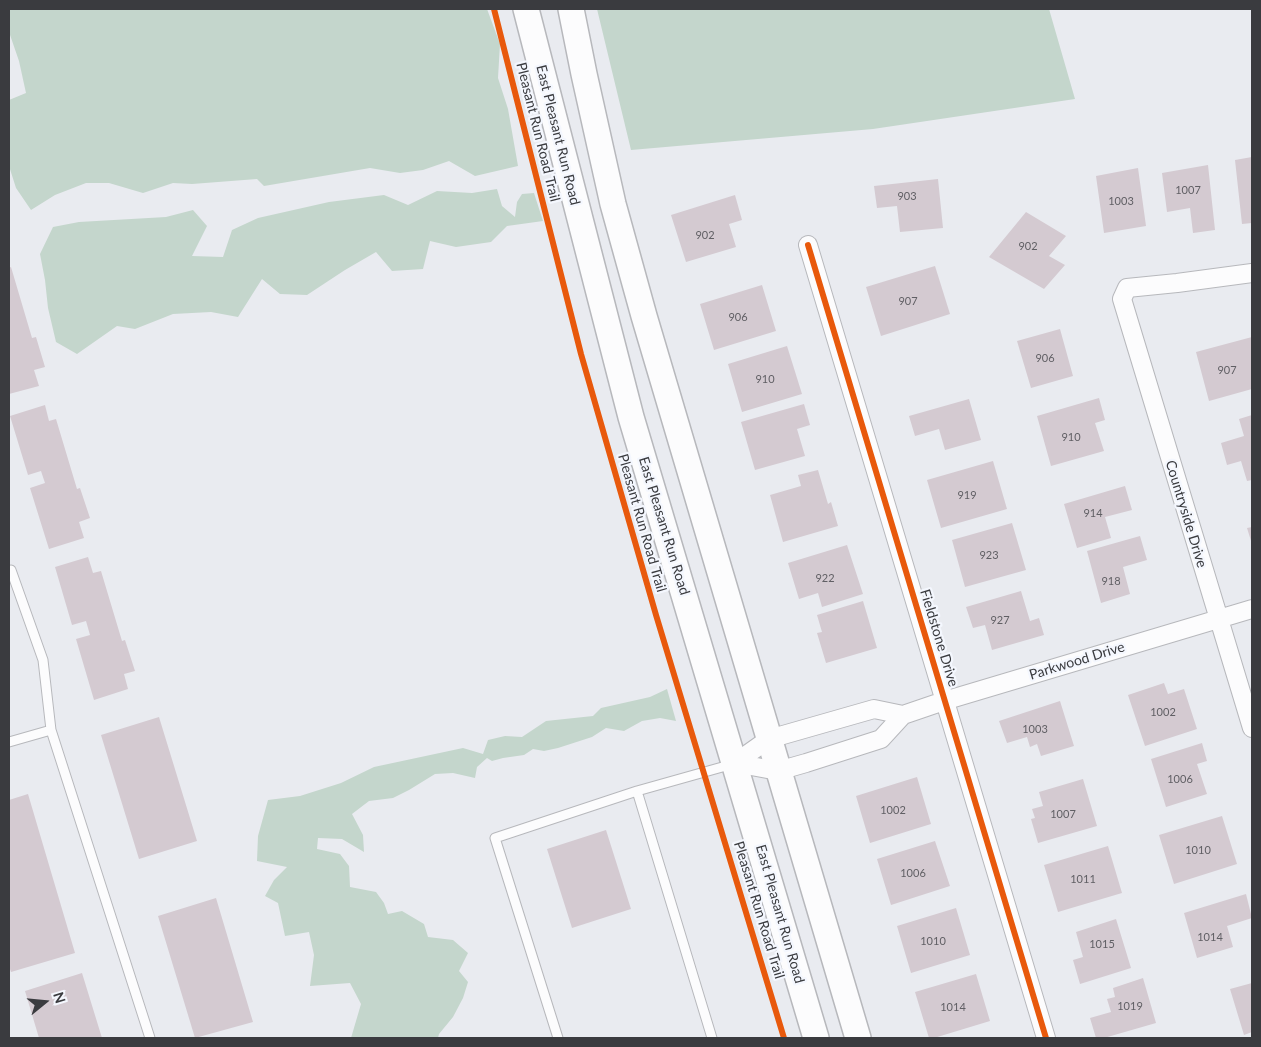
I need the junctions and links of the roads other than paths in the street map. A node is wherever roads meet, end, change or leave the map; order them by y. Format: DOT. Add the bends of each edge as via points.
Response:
graph roads {
  1 [pos="526,9"];
  2 [pos="571,9"];
  3 [pos="808,245"];
  4 [pos="1252,273"];
  5 [pos="10,567"];
  6 [pos="9,586"];
  7 [pos="1252,609"];
  8 [pos="1218,619"];
  9 [pos="944,701"];
  10 [pos="903,715"];
  11 [pos="1252,728"];
  12 [pos="51,730"];
  13 [pos="769,739"];
  14 [pos="9,742"];
  15 [pos="735,763"];
  16 [pos="778,771"];
  17 [pos="637,791"];
  18 [pos="150,1038"];
  19 [pos="558,1038"];
  20 [pos="712,1038"];
  21 [pos="816,1038"];
  22 [pos="858,1038"];
  23 [pos="1046,1038"];
  1 -- 15 [label="main road, East Pleasant Run Road" via="631,417"];
  2 -- 13 [label="main road" via="613,204"];
  3 -- 9 [label="street, Fieldstone Drive"];
  4 -- 8 [label="street, Countryside Drive" via="1127,288 1122,299"];
  5 -- 6 [label="lane"];
  5 -- 12 [label="lane" via="43,660"];
  7 -- 8 [label="street, Parkwood Drive"];
  8 -- 9 [label="street, Parkwood Drive"];
  8 -- 11 [label="street, Countryside Drive"];
  9 -- 10 [label="street, Parkwood Drive"];
  9 -- 23 [label="street, Fieldstone Drive"];
  10 -- 13 [label="street" via="874,708"];
  10 -- 16 [label="street, Parkwood Drive" via="881,739"];
  12 -- 14 [label="lane"];
  12 -- 18 [label="lane"];
  13 -- 15 [label="street"];
  13 -- 16 [label="main road"];
  15 -- 16 [label="street, Parkwood Drive"];
  15 -- 17 [label="lane"];
  15 -- 21 [label="main road, East Pleasant Run Road"];
  16 -- 22 [label="main road"];
  17 -- 19 [label="lane" via="495,838"];
  17 -- 20 [label="lane"];
}
